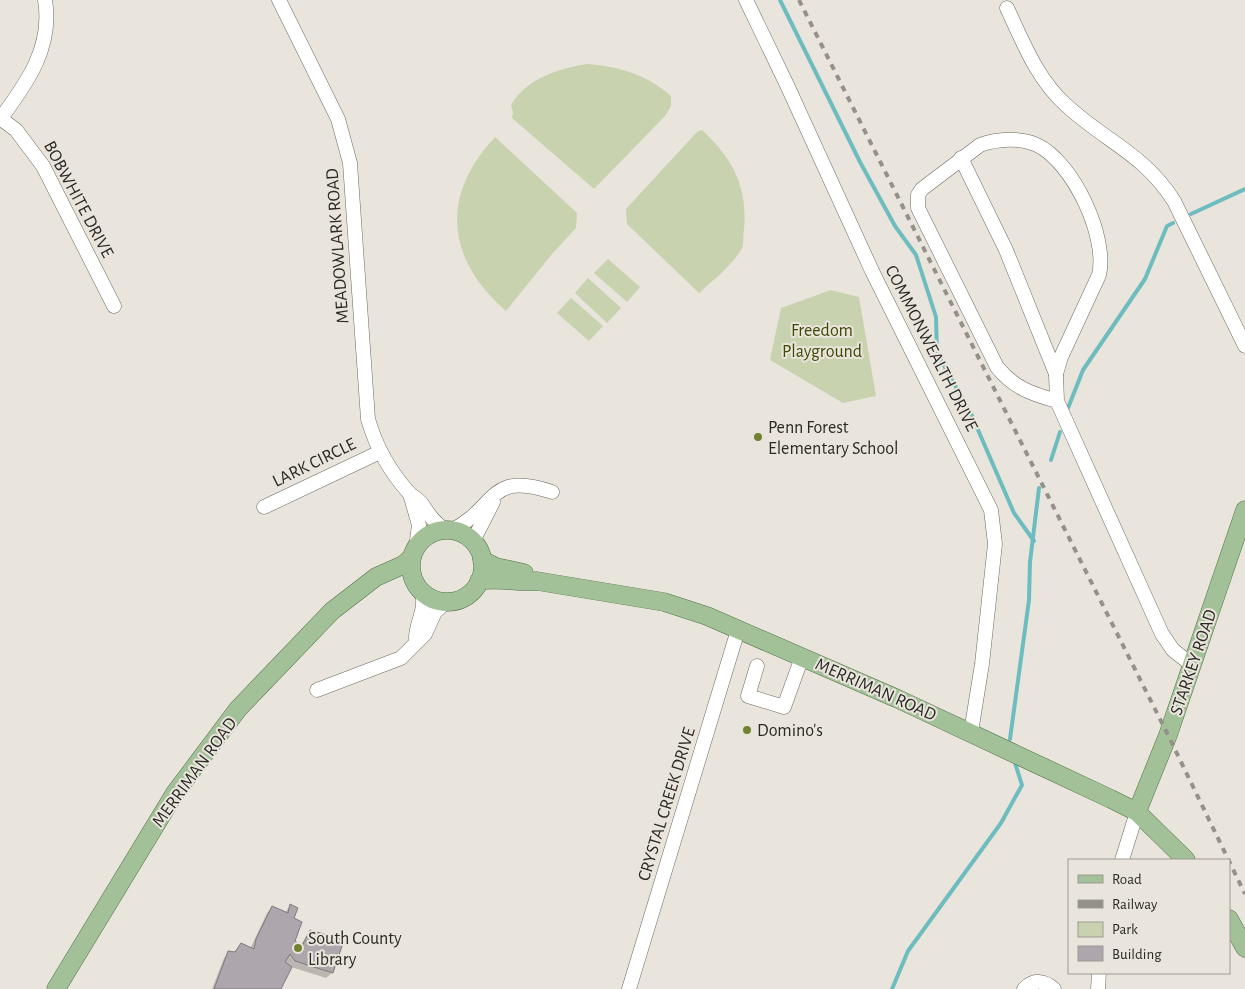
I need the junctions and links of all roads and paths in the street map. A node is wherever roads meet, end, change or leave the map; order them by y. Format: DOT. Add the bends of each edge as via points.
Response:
graph roads {
  1 [pos="46,0"];
  2 [pos="279,0"];
  3 [pos="746,0"];
  4 [pos="1007,8"];
  5 [pos="0,118"];
  6 [pos="961,158"];
  7 [pos="114,306"];
  8 [pos="1245,346"];
  9 [pos="1056,374"];
  10 [pos="1057,401"];
  11 [pos="380,452"];
  12 [pos="552,492"];
  13 [pos="410,494"];
  14 [pos="496,494"];
  15 [pos="264,507"];
  16 [pos="1245,510"];
  17 [pos="448,530"];
  18 [pos="473,541"];
  19 [pos="414,553"];
  20 [pos="482,560"];
  21 [pos="537,580"];
  22 [pos="479,582"];
  23 [pos="368,584"];
  24 [pos="420,589"];
  25 [pos="446,602"];
  26 [pos="738,630"];
  27 [pos="417,642"];
  28 [pos="802,657"];
  29 [pos="1192,665"];
  30 [pos="757,666"];
  31 [pos="317,690"];
  32 [pos="971,732"];
  33 [pos="1137,812"];
  34 [pos="1122,859"];
  35 [pos="1185,859"];
  36 [pos="1230,920"];
  37 [pos="1245,948"];
  38 [pos="1099,974"];
  39 [pos="56,989"];
  40 [pos="629,989"];
  41 [pos="1024,989"];
  42 [pos="1054,989"];
  43 [pos="1098,989"];
  1 -- 5 [label="street" via="46,25 39,58 25,86"];
  2 -- 11 [label="street, MEADOWLARK ROAD" via="345,139 350,163 368,419"];
  3 -- 32 [label="street, COMMONWEALTH DRIVE" via="872,271 991,510 995,544"];
  4 -- 8 [label="street" via="1031,58 1054,93 1096,129 1133,154 1174,201"];
  5 -- 7 [label="street, BOBWHITE DRIVE" via="16,130 43,166"];
  6 -- 9 [label="street" via="1006,250"];
  6 -- 9 [label="street" via="990,141 1009,140 1037,145 1056,160 1070,178 1089,214 1098,239 1099,275"];
  6 -- 10 [label="street" via="922,189 918,195 918,208 997,367 1017,387"];
  9 -- 10 [label="street"];
  10 -- 29 [label="street" via="1162,634 1173,650"];
  11 -- 13 [label="street, MEADOWLARK ROAD"];
  11 -- 15 [label="street, LARK CIRCLE"];
  12 -- 14 [label="street" via="518,484"];
  13 -- 17 [label="street, MEADOWLARK ROAD" via="434,522"];
  13 -- 19 [label="street, MEADOWLARK ROAD" via="419,525"];
  14 -- 17 [label="street" via="484,502 469,520"];
  14 -- 18 [label="street"];
  16 -- 29 [label="main road, STARKEY ROAD"];
  17 -- 18 [label="main road" via="460,532"];
  17 -- 19 [label="main road" via="428,536"];
  18 -- 20 [label="main road"];
  19 -- 23 [label="main road, MERRIMAN ROAD" via="403,565"];
  19 -- 24 [label="main road" via="412,572"];
  20 -- 21 [label="main road, MERRIMAN ROAD"];
  20 -- 22 [label="main road"];
  21 -- 22 [label="main road, MERRIMAN ROAD" via="521,583 490,579"];
  21 -- 26 [label="main road, MERRIMAN ROAD" via="664,602"];
  22 -- 25 [label="main road" via="466,596"];
  23 -- 24 [label="main road, MERRIMAN ROAD" via="398,580"];
  23 -- 39 [label="main road, MERRIMAN ROAD" via="319,624 238,709 213,741 153,828"];
  24 -- 25 [label="main road"];
  24 -- 27 [label="street" via="424,608 416,631"];
  25 -- 27 [label="street" via="435,612 425,634"];
  26 -- 28 [label="main road, MERRIMAN ROAD"];
  26 -- 40 [label="street, CRYSTAL CREEK DRIVE"];
  27 -- 31 [label="street" via="410,651 388,665"];
  28 -- 30 [label="street" via="784,707 748,696"];
  28 -- 32 [label="main road, MERRIMAN ROAD"];
  29 -- 33 [label="main road, STARKEY ROAD"];
  32 -- 33 [label="main road, MERRIMAN ROAD"];
  33 -- 34 [label="street"];
  33 -- 35 [label="main road, MERRIMAN ROAD"];
  36 -- 37 [label="main road"];
  38 -- 43 [label="street"];
  41 -- 42 [label="street" via="1038,981"];
}
